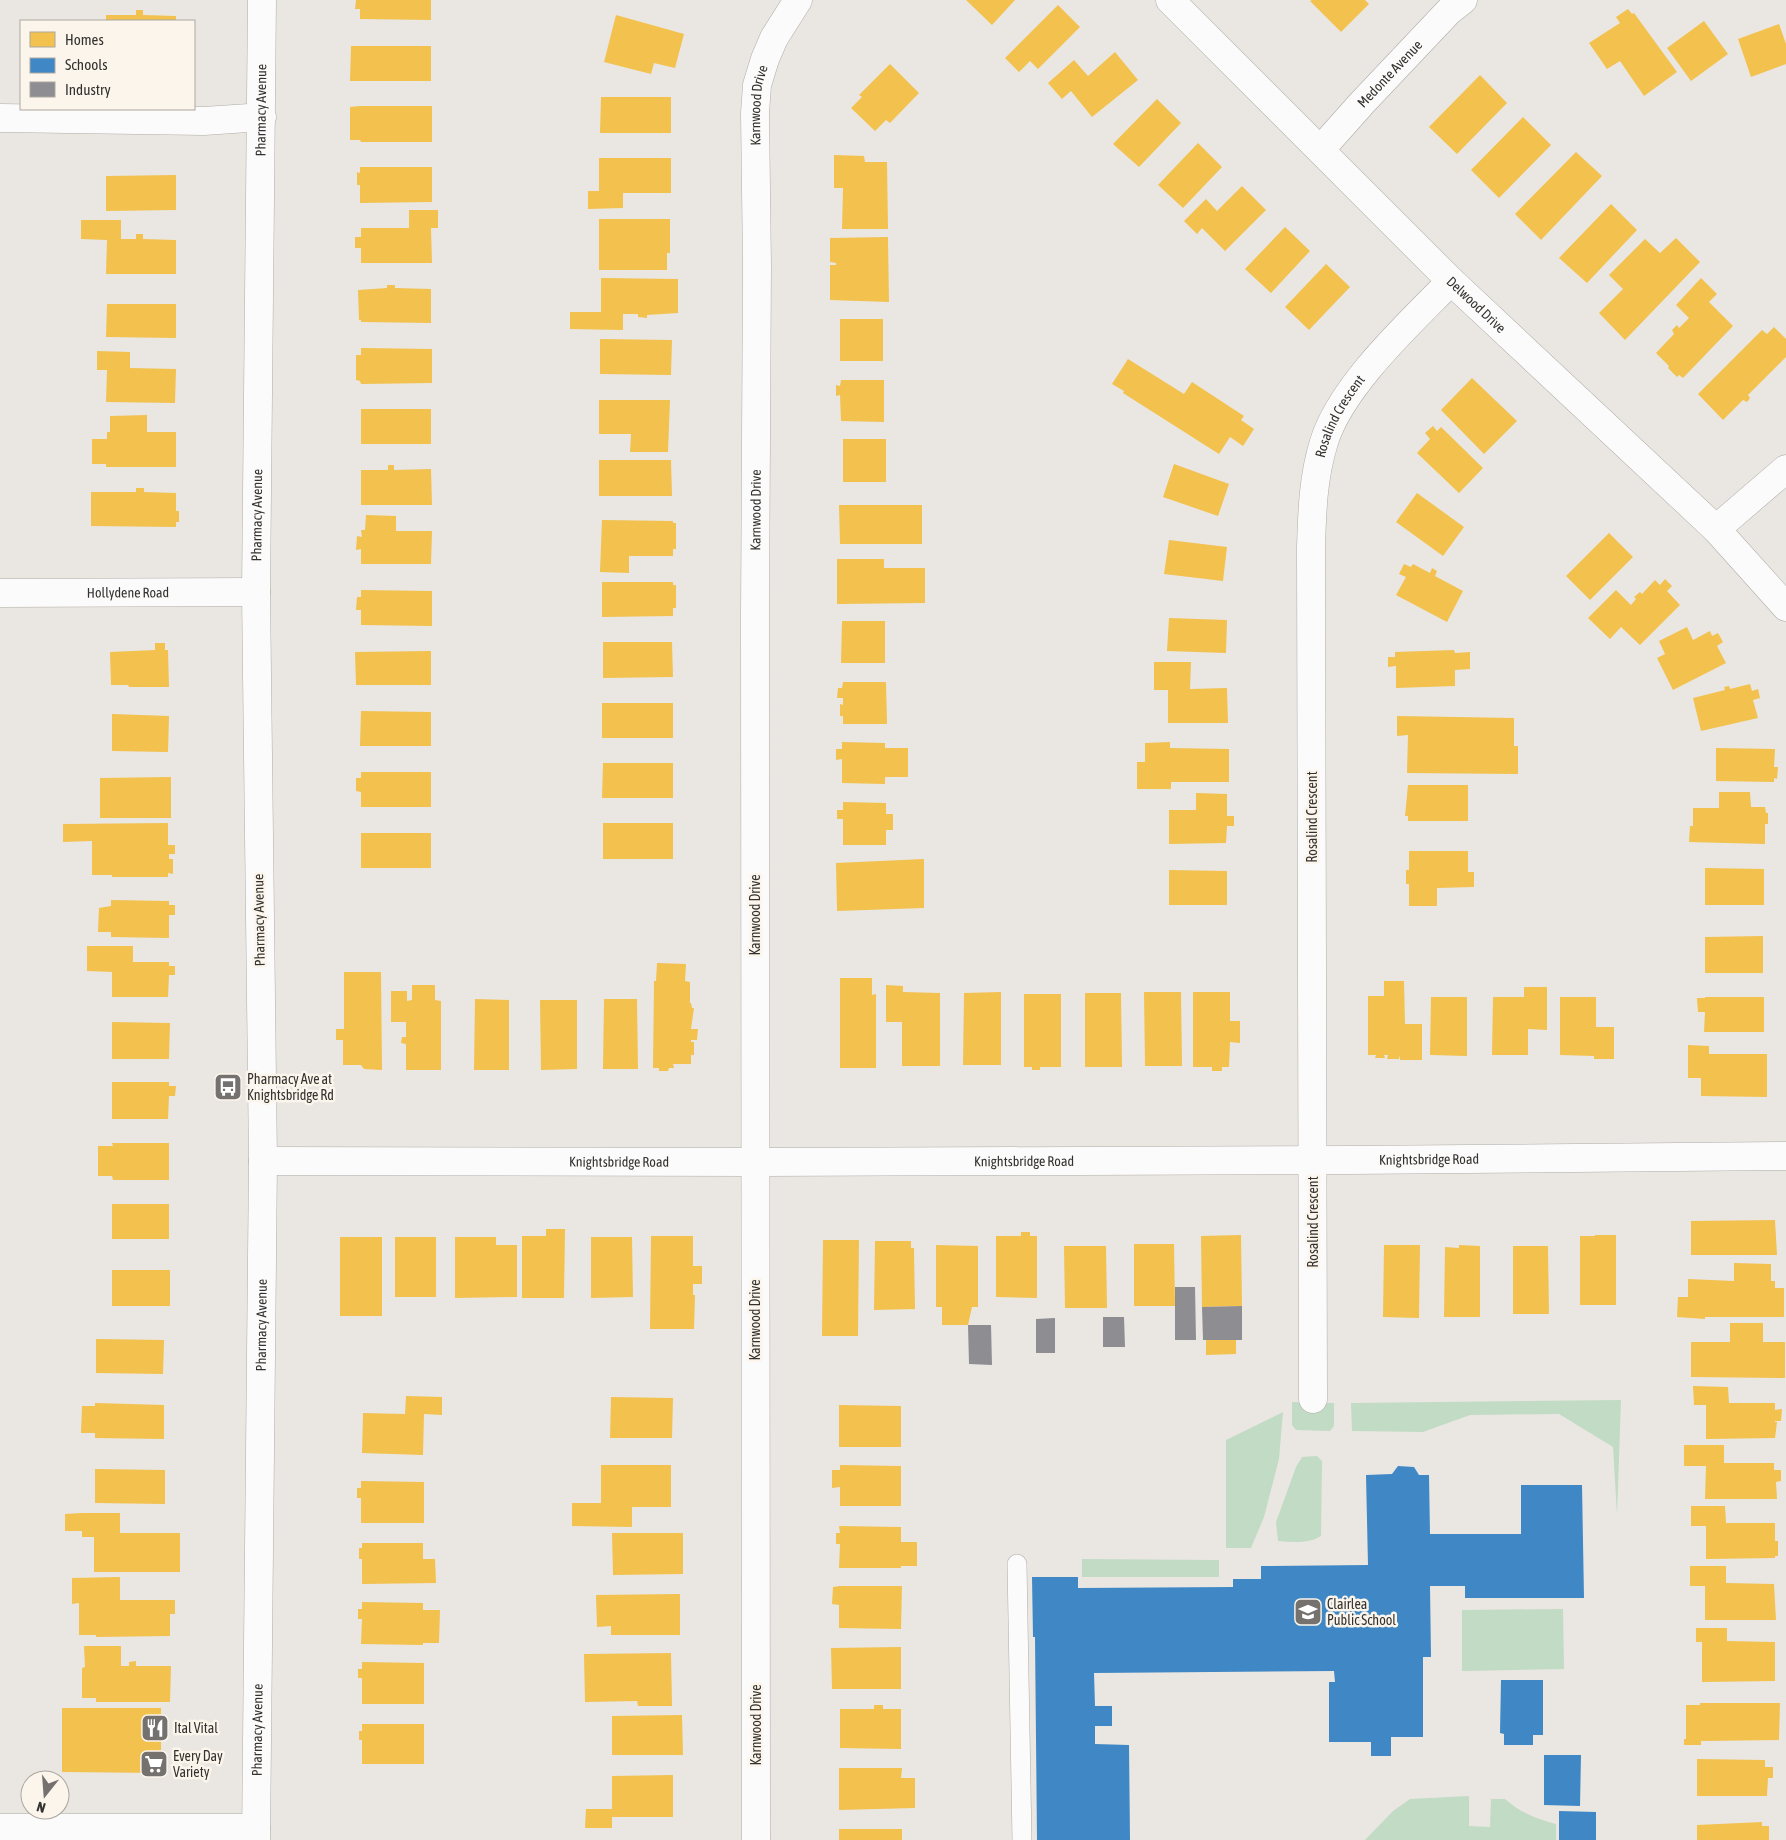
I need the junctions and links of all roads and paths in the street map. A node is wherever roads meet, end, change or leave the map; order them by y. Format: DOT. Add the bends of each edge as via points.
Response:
graph roads {
  1 [pos="262,0"];
  2 [pos="798,0"];
  3 [pos="1170,0"];
  4 [pos="1463,0"];
  5 [pos="0,118"];
  6 [pos="262,118"];
  7 [pos="1321,149"];
  8 [pos="1452,281"];
  9 [pos="1786,469"];
  10 [pos="1716,529"];
  11 [pos="256,592"];
  12 [pos="0,593"];
  13 [pos="1786,607"];
  14 [pos="1786,1156"];
  15 [pos="1313,1160"];
  16 [pos="263,1161"];
  17 [pos="756,1162"];
  18 [pos="1313,1399"];
  19 [pos="1017,1564"];
  20 [pos="0,1828"];
  21 [pos="84,1834"];
  22 [pos="154,1834"];
  23 [pos="256,1834"];
  24 [pos="756,1840"];
  25 [pos="1022,1840"];
  1 -- 6 [label="street, Pharmacy Avenue"];
  2 -- 17 [label="street, Karnwood Drive" via="765,59 755,113"];
  3 -- 7 [label="street, Delwood Drive"];
  4 -- 7 [label="street, Medonte Avenue" via="1449,11"];
  5 -- 6 [label="street"];
  6 -- 11 [label="street, Pharmacy Avenue"];
  7 -- 8 [label="street, Delwood Drive"];
  8 -- 10 [label="street, Delwood Drive"];
  8 -- 15 [label="street, Rosalind Crescent" via="1412,321 1348,395 1324,441 1317,470 1311,548"];
  9 -- 10 [label="street"];
  10 -- 13 [label="street, Delwood Drive"];
  11 -- 12 [label="street, Hollydene Road"];
  11 -- 16 [label="street, Pharmacy Avenue"];
  14 -- 15 [label="street, Knightsbridge Road"];
  15 -- 17 [label="street, Knightsbridge Road"];
  15 -- 18 [label="street, Rosalind Crescent"];
  16 -- 17 [label="street, Knightsbridge Road"];
  16 -- 23 [label="street, Pharmacy Avenue"];
  17 -- 24 [label="street, Karnwood Drive"];
  19 -- 25 [label="lane"];
  20 -- 21 [label="street"];
  21 -- 22 [label="street"];
  22 -- 23 [label="street"];
}
